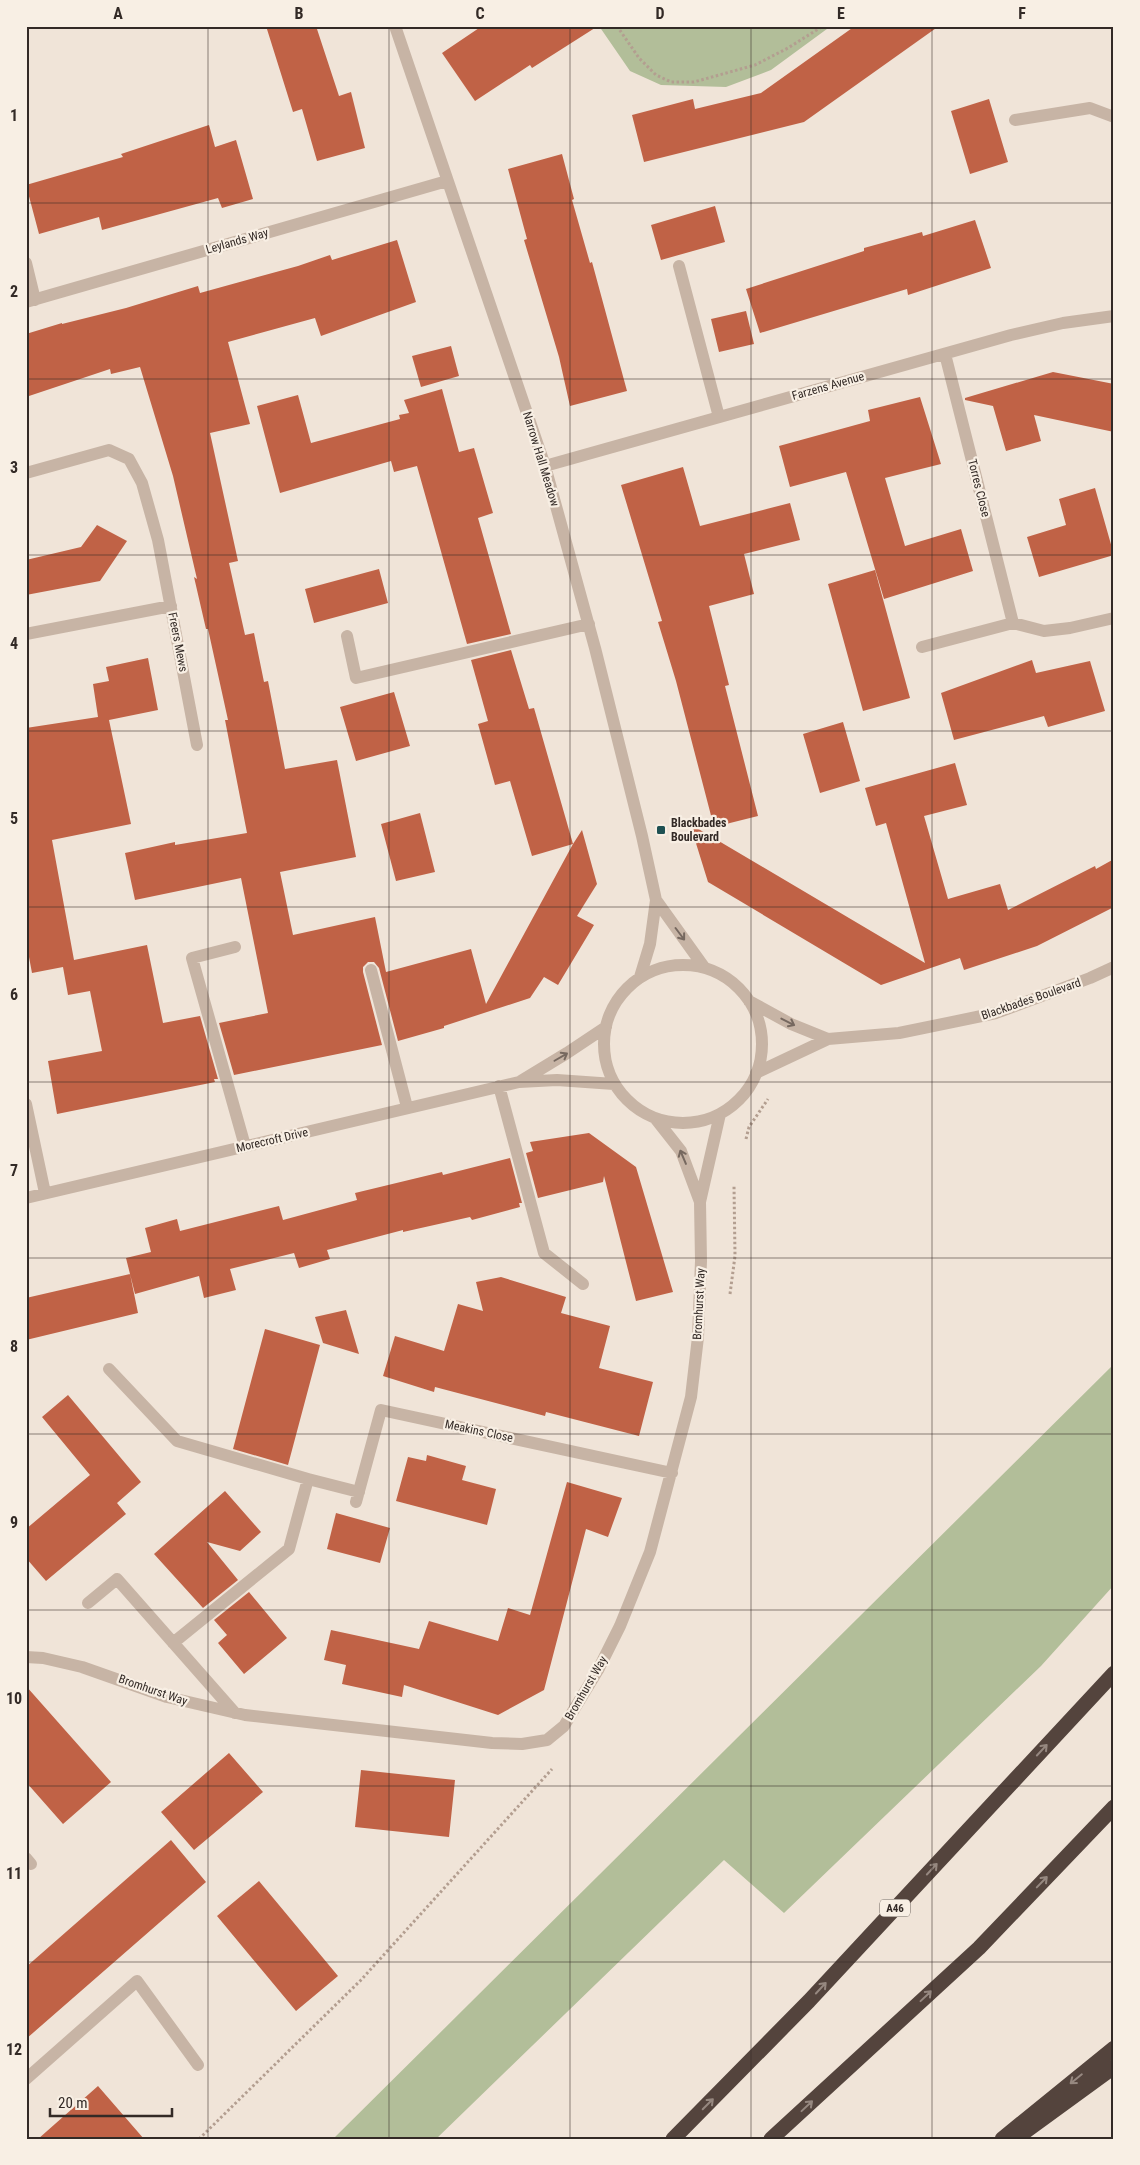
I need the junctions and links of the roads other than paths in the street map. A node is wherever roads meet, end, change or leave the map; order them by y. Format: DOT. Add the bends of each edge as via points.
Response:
graph roads {
  1 [pos="395,26"];
  2 [pos="1114,116"];
  3 [pos="1015,120"];
  4 [pos="447,181"];
  5 [pos="26,263"];
  6 [pos="679,266"];
  7 [pos="30,301"];
  8 [pos="1114,316"];
  9 [pos="945,354"];
  10 [pos="719,417"];
  11 [pos="545,466"];
  12 [pos="26,473"];
  13 [pos="170,606"];
  14 [pos="1114,618"];
  15 [pos="1013,623"];
  16 [pos="589,624"];
  17 [pos="26,634"];
  18 [pos="347,636"];
  19 [pos="922,647"];
  20 [pos="197,746"];
  21 [pos="656,900"];
  22 [pos="235,947"];
  23 [pos="704,968"];
  24 [pos="1114,968"];
  25 [pos="371,970"];
  26 [pos="640,977"];
  27 [pos="749,1001"];
  28 [pos="606,1027"];
  29 [pos="828,1039"];
  30 [pos="756,1073"];
  31 [pos="519,1082"];
  32 [pos="614,1084"];
  33 [pos="499,1086"];
  34 [pos="26,1104"];
  35 [pos="407,1107"];
  36 [pos="720,1114"];
  37 [pos="655,1118"];
  38 [pos="245,1146"];
  39 [pos="45,1193"];
  40 [pos="26,1198"];
  41 [pos="700,1202"];
  42 [pos="583,1284"];
  43 [pos="109,1369"];
  44 [pos="672,1473"];
  45 [pos="308,1479"];
  46 [pos="88,1603"];
  47 [pos="174,1643"];
  48 [pos="26,1657"];
  49 [pos="1114,1673"];
  50 [pos="235,1713"];
  51 [pos="1114,1807"];
  52 [pos="1114,2048"];
  53 [pos="198,2065"];
  54 [pos="1114,2067"];
  55 [pos="26,2078"];
  56 [pos="673,2139"];
  57 [pos="770,2139"];
  58 [pos="1002,2139"];
  59 [pos="1016,2139"];
  1 -- 4 [label="street, Narrow Hall Meadow"];
  2 -- 3 [label="street" via="1090,108"];
  4 -- 7 [label="street, Leylands Way"];
  4 -- 11 [label="street, Narrow Hall Meadow"];
  5 -- 7 [label="street"];
  6 -- 10 [label="street"];
  8 -- 9 [label="street, Farzens Avenue" via="1054,325"];
  9 -- 10 [label="street, Farzens Avenue"];
  9 -- 15 [label="street, Torres Close"];
  10 -- 11 [label="street, Farzens Avenue"];
  11 -- 16 [label="street, Narrow Hall Meadow"];
  12 -- 13 [label="street, Freers Mews" via="109,450 129,459 142,483 158,540"];
  13 -- 17 [label="street"];
  13 -- 20 [label="street, Freers Mews"];
  14 -- 15 [label="street" via="1044,630"];
  15 -- 19 [label="street"];
  16 -- 18 [label="street" via="356,678"];
  16 -- 21 [label="street, Narrow Hall Meadow"];
  21 -- 23 [label="street, Narrow Hall Meadow, one-way"];
  21 -- 26 [label="street, Narrow Hall Meadow" via="650,944"];
  22 -- 38 [label="street" via="192,958"];
  23 -- 26 [label="street" via="682,965 660,968"];
  23 -- 27 [label="street" via="722,975"];
  24 -- 29 [label="street, Blackbades Boulevard" via="996,1013 899,1033"];
  25 -- 35 [label="street"];
  26 -- 28 [label="street" via="624,990 612,1007"];
  27 -- 29 [label="street, Blackbades Boulevard, one-way"];
  27 -- 30 [label="street" via="762,1035 761,1060"];
  31 -- 28 [label="street, Morecroft Drive, one-way"];
  28 -- 32 [label="street" via="604,1046"];
  29 -- 30 [label="street, Blackbades Boulevard"];
  30 -- 36 [label="street" via="735,1104"];
  31 -- 32 [label="street, Morecroft Drive" via="557,1080"];
  31 -- 33 [label="street, Morecroft Drive"];
  32 -- 37 [label="street" via="632,1104"];
  33 -- 35 [label="street, Morecroft Drive"];
  33 -- 42 [label="street" via="544,1253"];
  34 -- 39 [label="street"];
  35 -- 38 [label="street, Morecroft Drive"];
  36 -- 37 [label="street" via="699,1121 677,1123"];
  36 -- 41 [label="street, Bromhurst Way"];
  41 -- 37 [label="street, Bromhurst Way, one-way" via="681,1151"];
  38 -- 39 [label="street, Morecroft Drive"];
  39 -- 40 [label="street, Morecroft Drive"];
  41 -- 44 [label="street, Bromhurst Way" via="698,1337 690,1397"];
  43 -- 45 [label="street" via="177,1441"];
  44 -- 45 [label="street, Meakins Close" via="381,1410 358,1497"];
  44 -- 50 [label="street, Bromhurst Way" via="650,1552 620,1626 564,1726 547,1740 522,1744 492,1743"];
  45 -- 47 [label="street" via="289,1549"];
  46 -- 47 [label="street" via="117,1579"];
  47 -- 50 [label="street"];
  48 -- 50 [label="street, Bromhurst Way" via="82,1667 167,1697"];
  56 -- 49 [label="highway, A46, one-way" via="809,2001"];
  57 -- 51 [label="highway, one-way" via="979,1948"];
  52 -- 58 [label="highway, one-way"];
  53 -- 55 [label="street" via="137,1982"];
  54 -- 59 [label="highway"];
}
